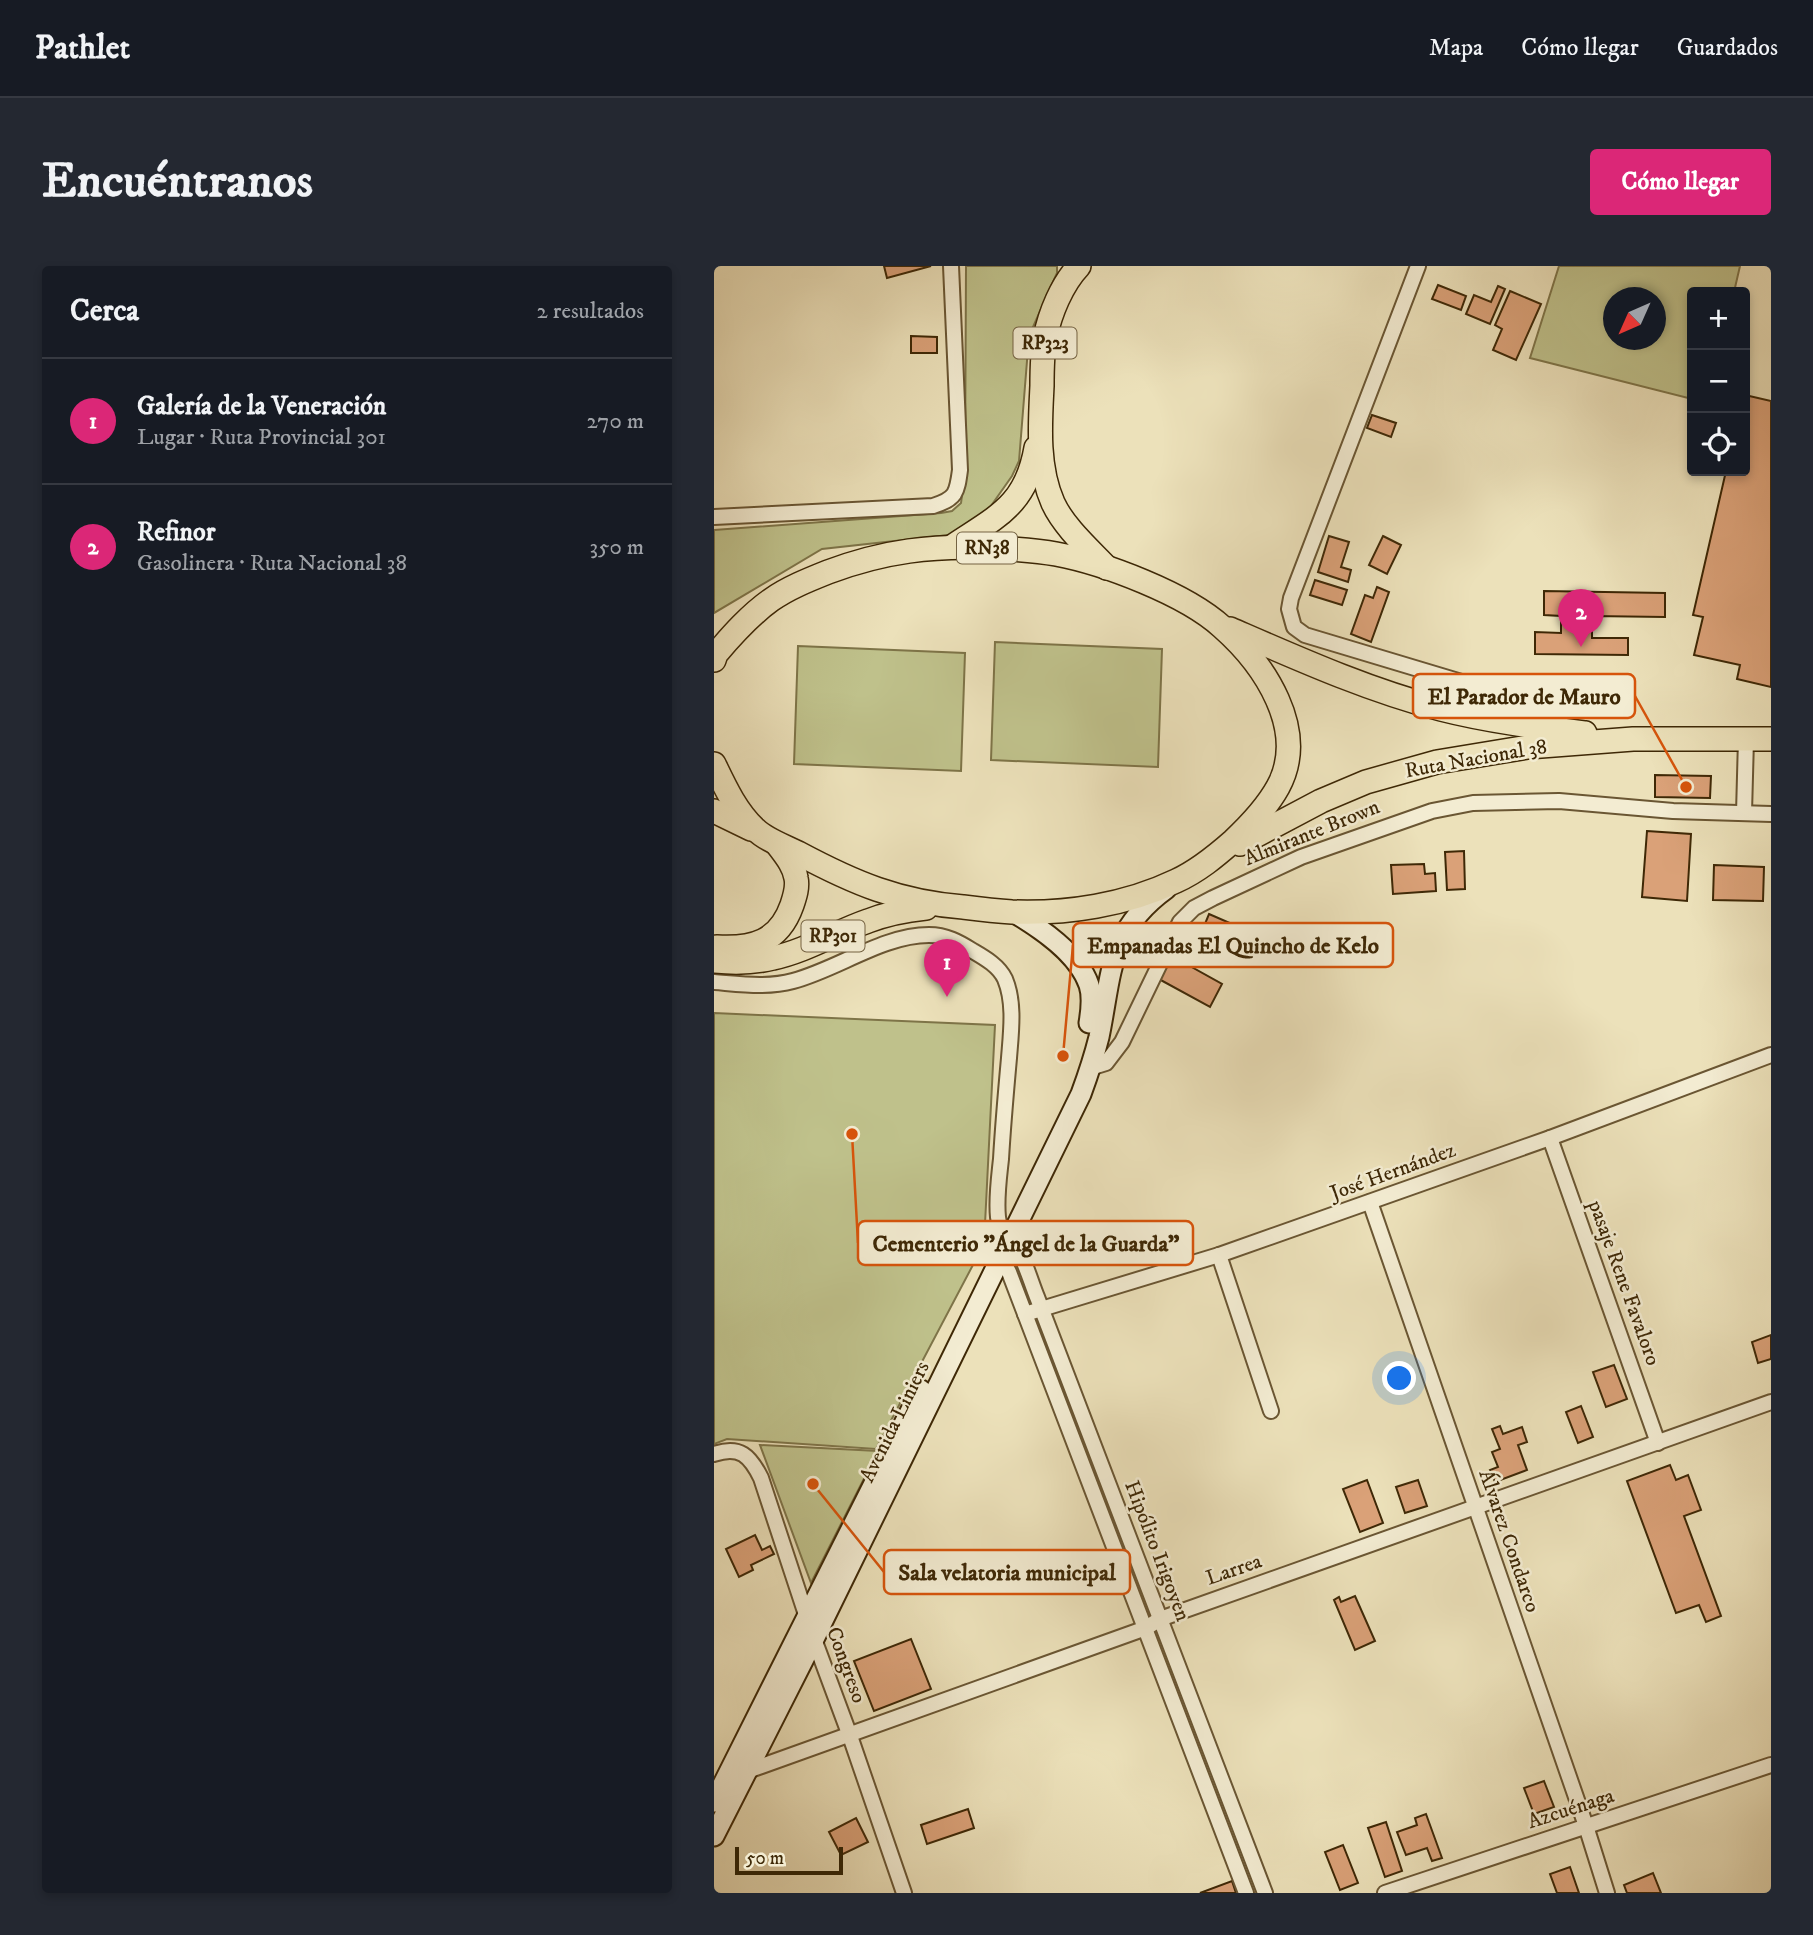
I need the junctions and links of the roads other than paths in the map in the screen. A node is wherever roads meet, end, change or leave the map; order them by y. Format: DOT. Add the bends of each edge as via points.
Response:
graph roads {
  1 [pos="951,266"];
  2 [pos="1418,266"];
  3 [pos="1073,269"];
  4 [pos="1040,427"];
  5 [pos="714,517"];
  6 [pos="953,546"];
  7 [pos="1107,568"];
  8 [pos="752,614"];
  9 [pos="1221,625"];
  10 [pos="714,630"];
  11 [pos="714,660"];
  12 [pos="1566,731"];
  13 [pos="1633,739"];
  14 [pos="1746,739"];
  15 [pos="1771,739"];
  16 [pos="714,764"];
  17 [pos="714,811"];
  18 [pos="1744,813"];
  19 [pos="1771,814"];
  20 [pos="766,837"];
  21 [pos="1213,859"];
  22 [pos="1178,881"];
  23 [pos="951,906"];
  24 [pos="1013,912"];
  25 [pos="714,946"];
  26 [pos="714,961"];
  27 [pos="714,982"];
  28 [pos="1096,1020"];
  29 [pos="1771,1055"];
  30 [pos="1090,1068"];
  31 [pos="1550,1138"];
  32 [pos="1370,1202"];
  33 [pos="1006,1234"];
  34 [pos="996,1253"];
  35 [pos="1219,1255"];
  36 [pos="1041,1309"];
  37 [pos="1025,1314"];
  38 [pos="1771,1402"];
  39 [pos="1271,1410"];
  40 [pos="1658,1443"];
  41 [pos="714,1454"];
  42 [pos="1476,1508"];
  43 [pos="807,1618"];
  44 [pos="1160,1619"];
  45 [pos="1146,1628"];
  46 [pos="814,1639"];
  47 [pos="850,1736"];
  48 [pos="1771,1765"];
  49 [pos="747,1771"];
  50 [pos="720,1781"];
  51 [pos="714,1802"];
  52 [pos="1586,1826"];
  53 [pos="714,1836"];
  54 [pos="904,1893"];
  55 [pos="1246,1893"];
  56 [pos="1265,1893"];
  57 [pos="1385,1893"];
  58 [pos="1607,1893"];
  1 -- 5 [label="street" via="960,470 957,490 949,501 933,506"];
  2 -- 12 [label="street" via="1291,598 1294,627 1305,635 1548,708"];
  3 -- 4 [label="main road, RP323" via="1045,338"];
  4 -- 6 [label="main road, RP323" via="1032,469 1013,504"];
  4 -- 7 [label="main road, RP323" via="1053,504"];
  6 -- 7 [label="main road, RN38" via="1058,554"];
  6 -- 8 [label="main road, RN38" via="914,549 839,568 774,597"];
  7 -- 9 [label="main road, RN38" via="1188,603"];
  8 -- 10 [label="main road, RN38"];
  8 -- 11 [label="main road, RN38"];
  9 -- 12 [label="main road, Ruta Nacional 38 / RN38" via="1359,682 1442,709"];
  9 -- 21 [label="main road, RN38" via="1272,686 1282,709 1287,761 1280,785 1268,802"];
  12 -- 13 [label="main road, Ruta Nacional 38 / RN38"];
  13 -- 14 [label="main road, Ruta Nacional 38 / RN38"];
  13 -- 21 [label="main road, Ruta Nacional 38 / RN38" via="1528,747 1406,770 1321,801"];
  14 -- 15 [label="main road, Ruta Nacional 38 / RN38"];
  14 -- 18 [label="street"];
  16 -- 20 [label="main road, RN38" via="737,808"];
  17 -- 20 [label="main road, RN38"];
  18 -- 19 [label="street, Almirante Brown"];
  18 -- 30 [label="street, Almirante Brown" via="1559,801 1473,803 1381,827 1301,857 1194,908 1180,922 1122,1042 1107,1063"];
  20 -- 23 [label="main road, RN38" via="872,889"];
  20 -- 25 [label="main road, RP301" via="790,862 797,879 788,915 763,941 742,947"];
  21 -- 22 [label="main road, RN38"];
  22 -- 24 [label="main road, RN38" via="1070,911"];
  22 -- 28 [label="main road" via="1142,909 1120,940"];
  23 -- 24 [label="main road, RN38"];
  23 -- 26 [label="main road, RP301" via="892,913 774,958"];
  24 -- 28 [label="main road" via="1055,941 1080,969"];
  27 -- 33 [label="street" via="768,985 793,981 888,943 926,935 944,936 996,966 1010,999 1012,1027 999,1180 998,1218"];
  28 -- 30 [label="main road, Avenida Liniers"];
  28 -- 33 [label="main road, Avenida Liniers"];
  29 -- 31 [label="street, José Hernández"];
  30 -- 33 [label="main road, Avenida Liniers" via="1081,1094"];
  31 -- 32 [label="street, José Hernández"];
  31 -- 40 [label="street, pasaje Rene Favaloro"];
  32 -- 35 [label="street, José Hernández"];
  32 -- 42 [label="street, Álvarez Condarco"];
  33 -- 34 [label="main road, Avenida Liniers"];
  33 -- 36 [label="street, Hipólito Irigoyen" via="1017,1248"];
  34 -- 37 [label="street, Hipólito Irigoyen" via="1009,1272"];
  34 -- 43 [label="main road, Avenida Liniers"];
  34 -- 46 [label="main road, Avenida Liniers"];
  35 -- 36 [label="street, José Hernández"];
  35 -- 39 [label="street"];
  36 -- 37 [label="street, José Hernández"];
  36 -- 44 [label="street, Hipólito Irigoyen"];
  37 -- 45 [label="street, Hipólito Irigoyen"];
  38 -- 40 [label="street, Larrea"];
  40 -- 42 [label="street, Larrea"];
  41 -- 43 [label="street, Congreso" via="732,1451 754,1462"];
  42 -- 44 [label="street, Larrea"];
  42 -- 52 [label="street, Álvarez Condarco"];
  43 -- 46 [label="street, Congreso"];
  43 -- 50 [label="main road, Avenida Liniers"];
  44 -- 45 [label="street, Larrea"];
  44 -- 56 [label="street, Hipólito Irigoyen"];
  45 -- 47 [label="street, Larrea"];
  45 -- 55 [label="street, Hipólito Irigoyen"];
  46 -- 47 [label="street, Congreso"];
  46 -- 49 [label="main road, Avenida Liniers"];
  47 -- 49 [label="street, Larrea"];
  47 -- 54 [label="street, Congreso"];
  48 -- 52 [label="street, Azcuénaga"];
  49 -- 50 [label="street, Larrea"];
  49 -- 53 [label="main road, Avenida Liniers"];
  50 -- 51 [label="main road, Avenida Liniers"];
  52 -- 57 [label="street, Azcuénaga"];
  52 -- 58 [label="street, Álvarez Condarco"];
}
